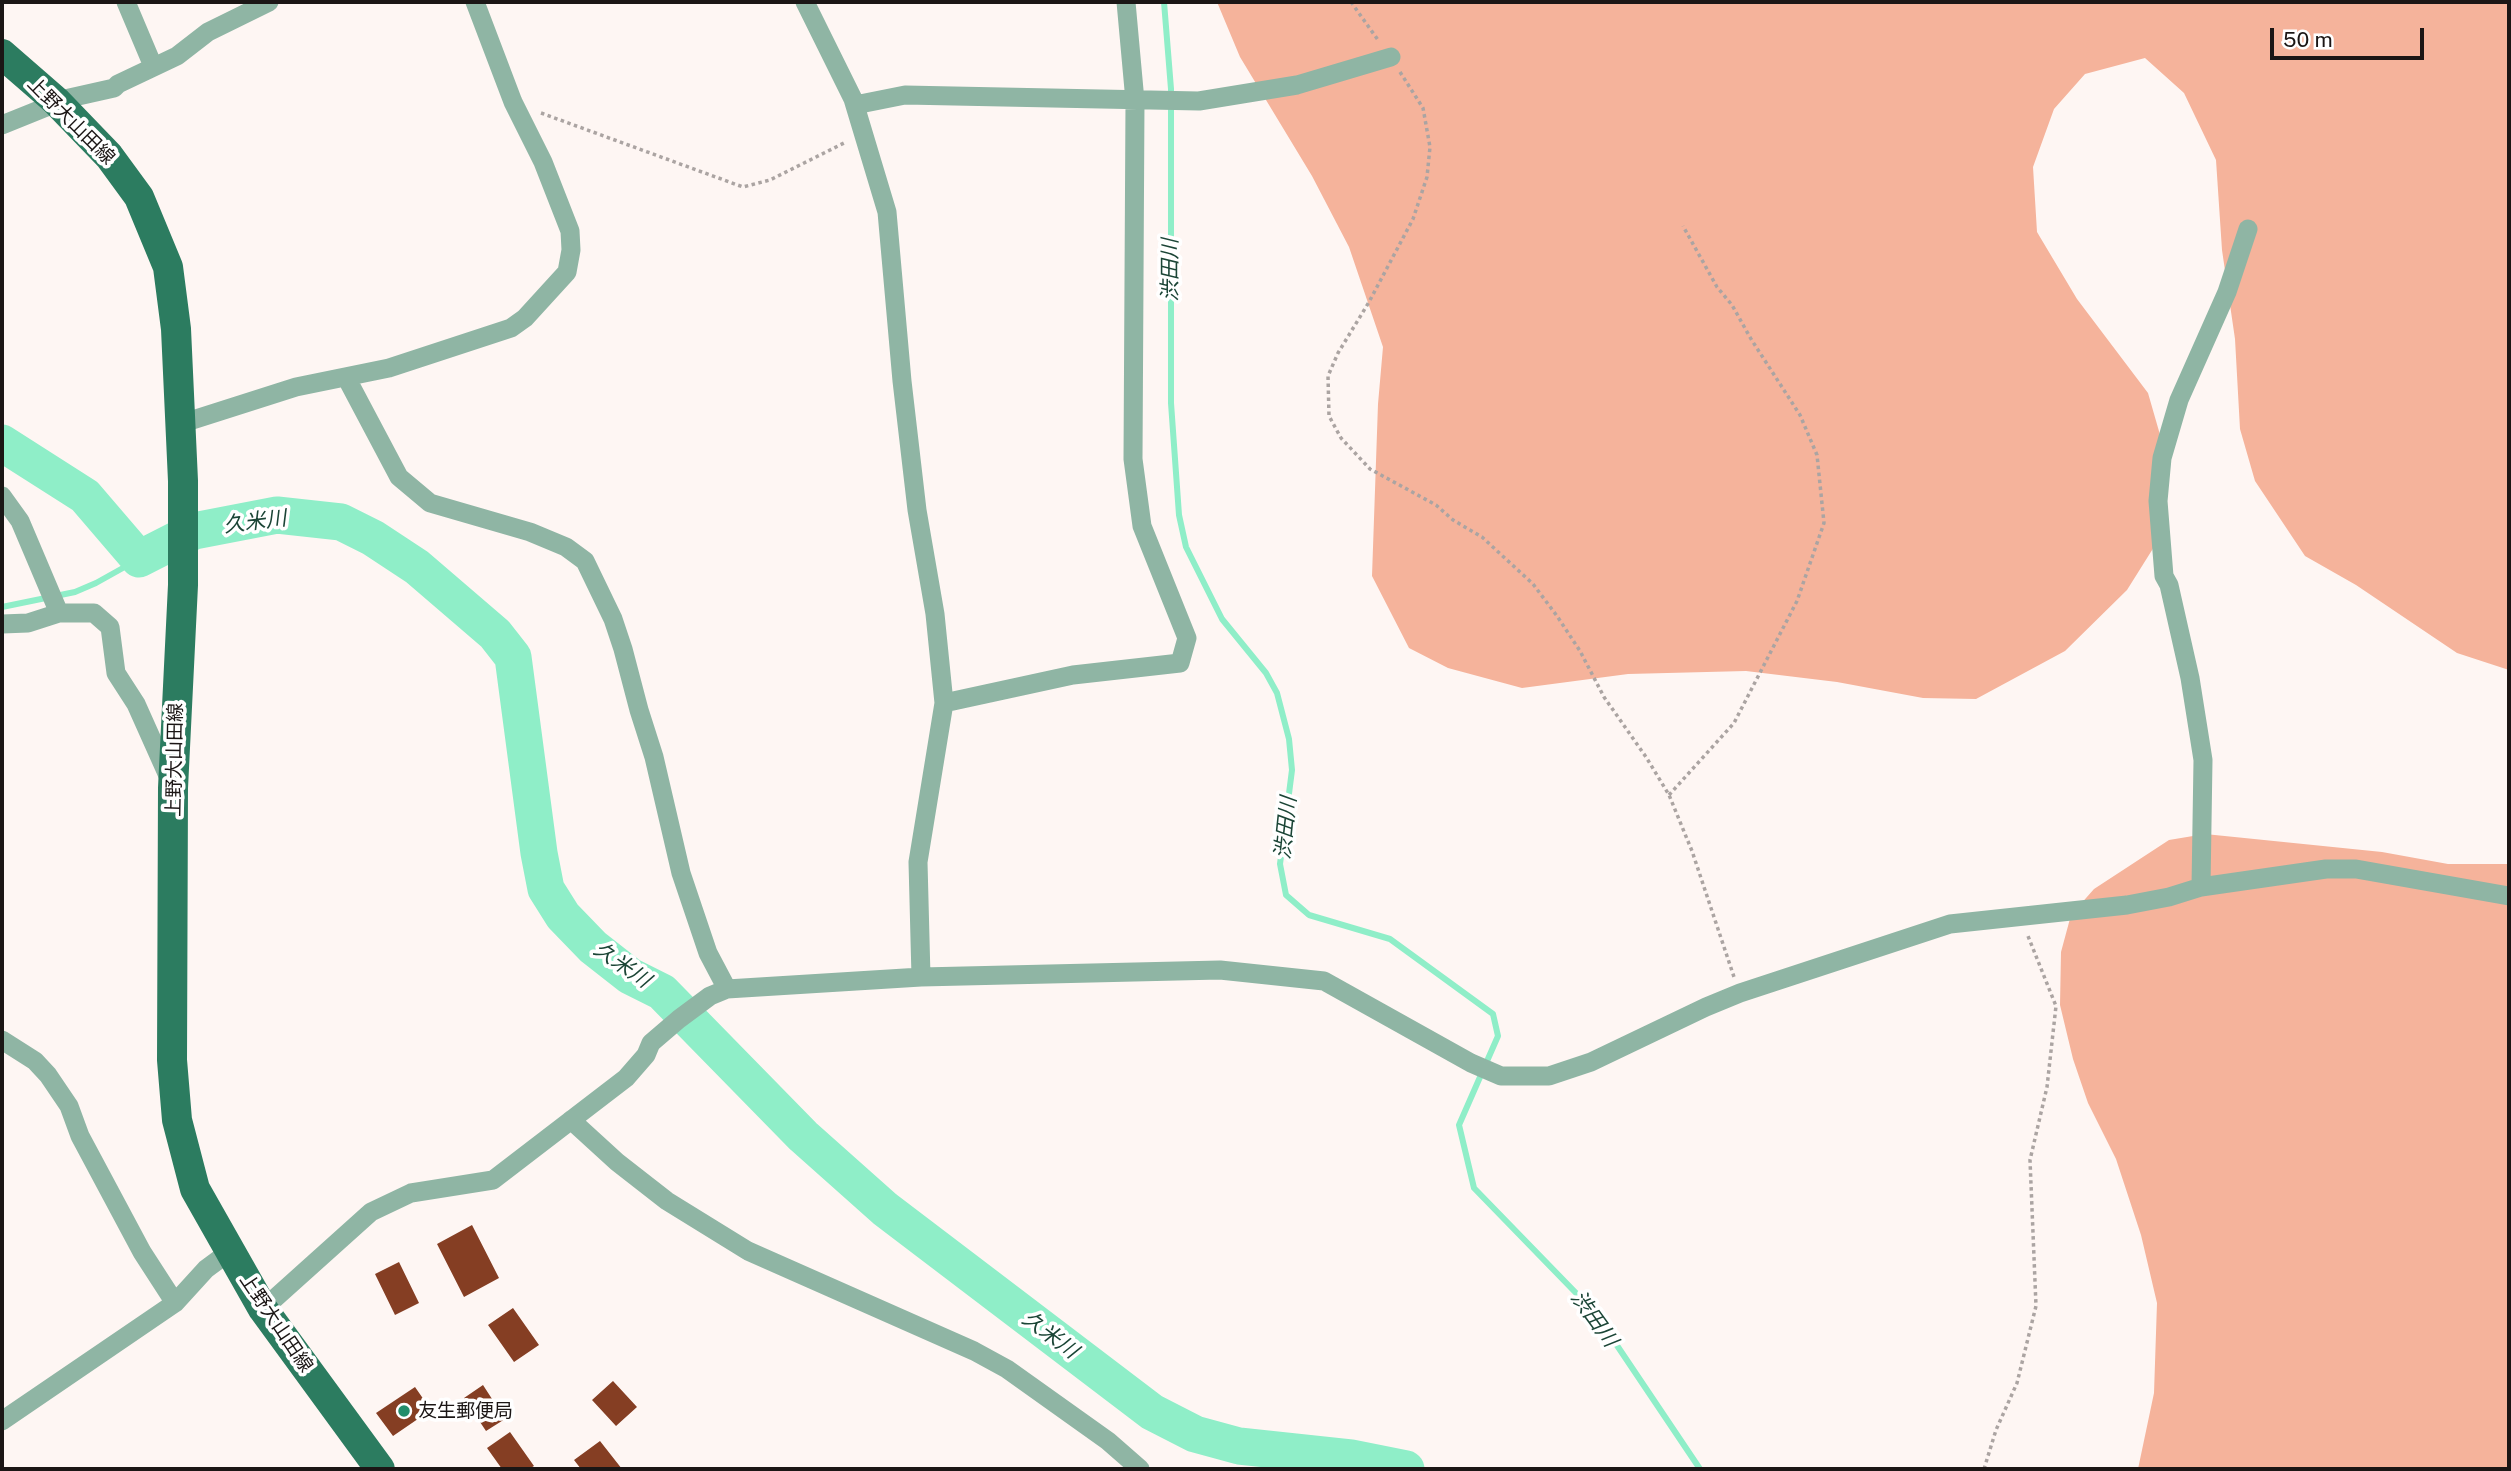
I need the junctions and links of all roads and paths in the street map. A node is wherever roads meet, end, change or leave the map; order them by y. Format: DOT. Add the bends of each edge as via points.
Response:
graph roads {
  1 [pos="126,2"];
  2 [pos="268,2"];
  3 [pos="475,2"];
  4 [pos="806,2"];
  5 [pos="1126,2"];
  6 [pos="1351,2"];
  7 [pos="2,54"];
  8 [pos="1391,57"];
  9 [pos="153,66"];
  10 [pos="56,101"];
  11 [pos="1142,101"];
  12 [pos="513,102"];
  13 [pos="855,105"];
  14 [pos="2,125"];
  15 [pos="864,134"];
  16 [pos="1683,226"];
  17 [pos="2248,229"];
  18 [pos="346,377"];
  19 [pos="180,424"];
  20 [pos="2,496"];
  21 [pos="59,612"];
  22 [pos="2,624"];
  23 [pos="944,703"];
  24 [pos="173,788"];
  25 [pos="1669,795"];
  26 [pos="2201,887"];
  27 [pos="2509,896"];
  28 [pos="2021,918"];
  29 [pos="921,977"];
  30 [pos="719,992"];
  31 [pos="1740,993"];
  32 [pos="2,1040"];
  33 [pos="571,1120"];
  34 [pos="229,1252"];
  35 [pos="175,1303"];
  36 [pos="263,1310"];
  37 [pos="2,1421"];
  38 [pos="380,1469"];
  39 [pos="1140,1469"];
  40 [pos="1984,1469"];
  1 -- 9 [label="street"];
  2 -- 9 [label="street"];
  3 -- 12 [label="street"];
  4 -- 13 [label="street"];
  5 -- 11 [label="street"];
  6 -- 8 [label="path"];
  7 -- 10 [label="main road, 上野大山田線"];
  8 -- 11 [label="street" via="1297,85 1199,101"];
  8 -- 25 [label="path" via="1423,108 1430,147 1427,177 1413,219 1328,376 1329,416 1341,438 1370,469 1482,537 1533,584"];
  9 -- 10 [label="street" via="114,88"];
  10 -- 14 [label="street"];
  10 -- 19 [label="main road, 上野大山田線" via="109,156 139,197 168,267"];
  11 -- 13 [label="street" via="905,95"];
  11 -- 23 [label="street" via="1133,459 1142,526 1187,638 1181,663 1073,676"];
  12 -- 15 [label="path" via="743,187 770,180"];
  12 -- 18 [label="street" via="570,231 567,272 511,328 389,368"];
  13 -- 15 [label="street"];
  15 -- 23 [label="street" via="887,212 902,381"];
  16 -- 25 [label="path" via="1800,415 1817,455 1824,523 1797,601 1734,723"];
  17 -- 26 [label="street" via="2227,292 2179,400 2162,458 2158,501 2164,576 2190,678 2203,760"];
  18 -- 19 [label="street" via="296,387"];
  18 -- 30 [label="street" via="400,477 430,503 530,532 566,547 584,561 623,649 681,873"];
  19 -- 24 [label="main road, 上野大山田線" via="183,585"];
  20 -- 21 [label="street" via="20,521"];
  21 -- 22 [label="street" via="29,623"];
  21 -- 24 [label="street" via="94,613 110,627 116,673 136,704"];
  23 -- 29 [label="street" via="918,862"];
  24 -- 34 [label="main road, 上野大山田線" via="172,1060 177,1120 195,1189"];
  25 -- 31 [label="path"];
  26 -- 27 [label="street" via="2315,870 2356,869"];
  26 -- 28 [label="street" via="2127,905"];
  28 -- 31 [label="street" via="1950,924"];
  28 -- 40 [label="path" via="2056,1006 2047,1087 2030,1160 2036,1306 2017,1383"];
  29 -- 30 [label="street"];
  29 -- 31 [label="street" via="1220,970 1324,981 1501,1076 1549,1076 1581,1065"];
  30 -- 33 [label="street" via="651,1043 626,1078"];
  32 -- 35 [label="street" via="35,1061 62,1096 142,1252"];
  33 -- 36 [label="street" via="493,1181 411,1193 371,1212"];
  33 -- 39 [label="street" via="667,1201 748,1251 1007,1368"];
  34 -- 35 [label="street"];
  34 -- 36 [label="main road, 上野大山田線"];
  35 -- 37 [label="street"];
  36 -- 38 [label="main road, 上野大山田線"];
}
